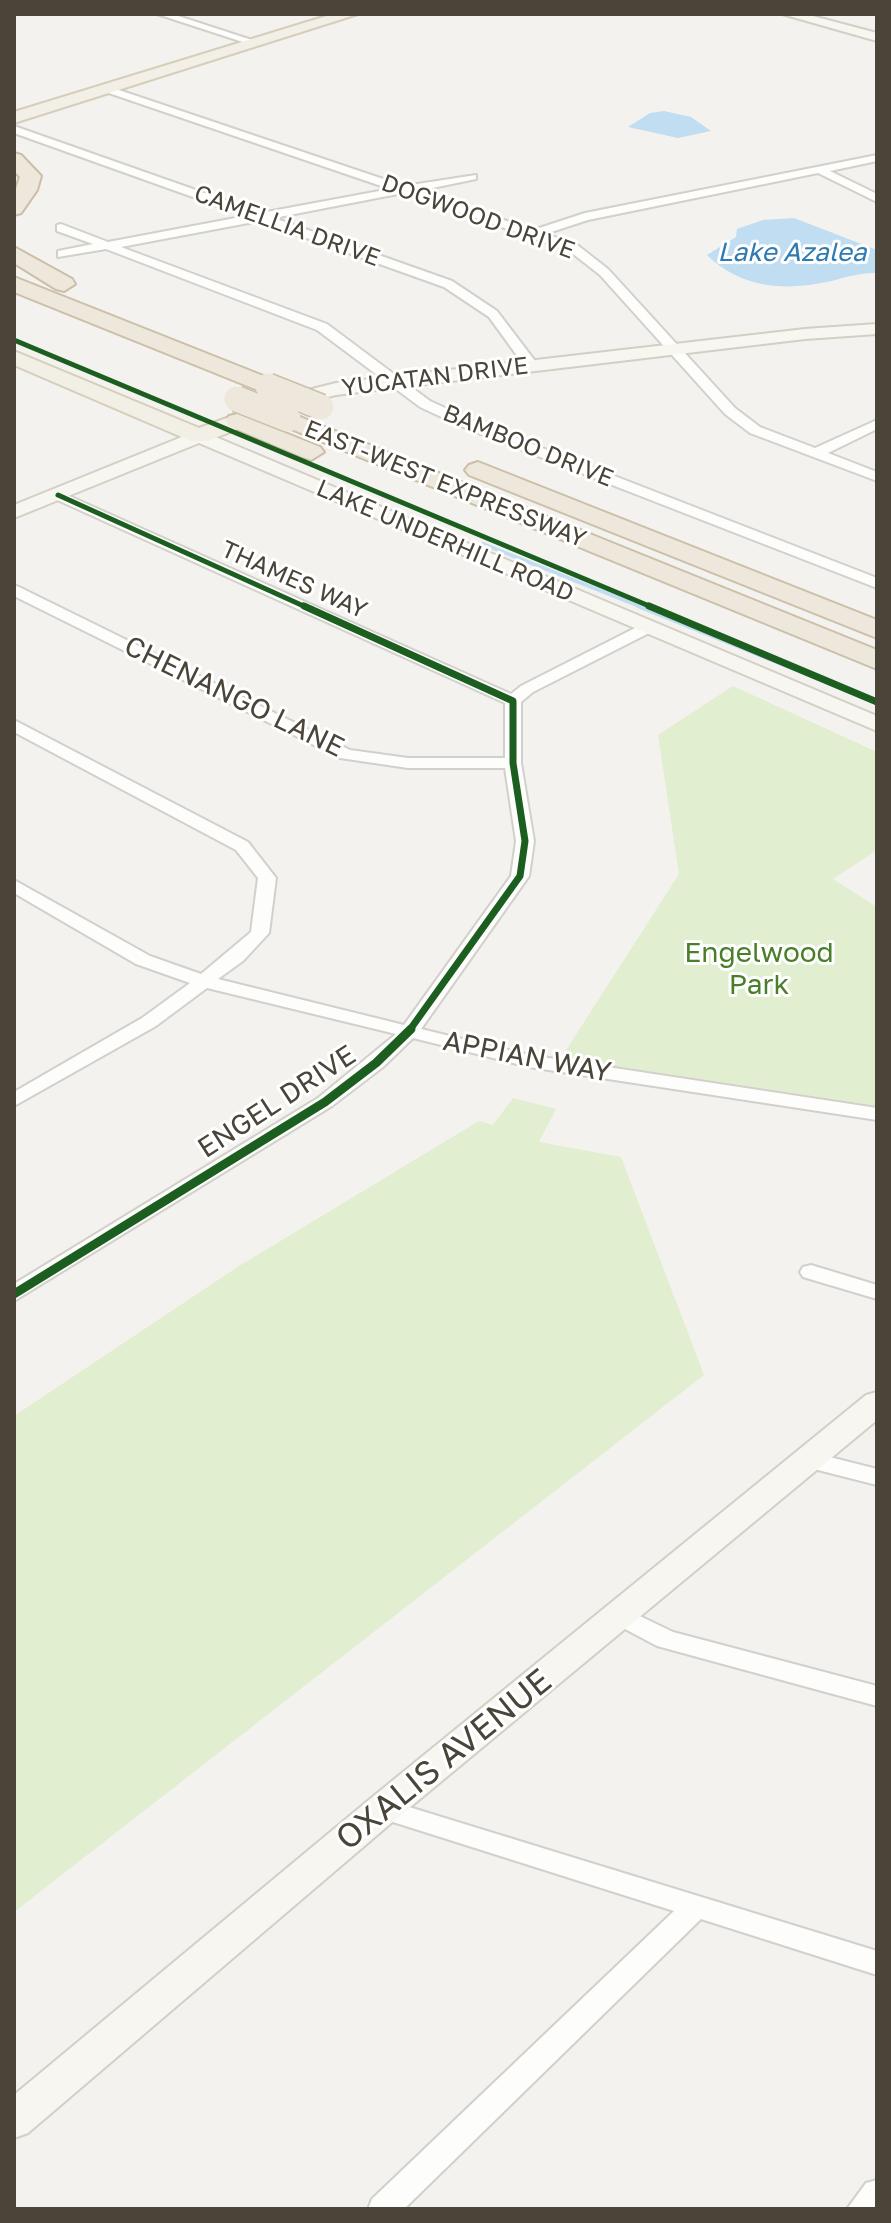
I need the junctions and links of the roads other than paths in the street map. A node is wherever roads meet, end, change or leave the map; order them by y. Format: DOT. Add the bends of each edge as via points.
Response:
graph roads {
  1 [pos="162,14"];
  2 [pos="321,14"];
  3 [pos="350,14"];
  4 [pos="789,14"];
  5 [pos="877,37"];
  6 [pos="248,41"];
  7 [pos="107,89"];
  8 [pos="14,108"];
  9 [pos="14,118"];
  10 [pos="14,129"];
  11 [pos="877,158"];
  12 [pos="14,159"];
  13 [pos="820,170"];
  14 [pos="472,177"];
  15 [pos="406,189"];
  16 [pos="877,199"];
  17 [pos="14,209"];
  18 [pos="260,216"];
  19 [pos="61,228"];
  20 [pos="535,233"];
  21 [pos="106,245"];
  22 [pos="14,254"];
  23 [pos="62,254"];
  24 [pos="14,284"];
  25 [pos="14,307"];
  26 [pos="877,329"];
  27 [pos="674,348"];
  28 [pos="14,357"];
  29 [pos="531,365"];
  30 [pos="393,382"];
  31 [pos="247,395"];
  32 [pos="877,424"];
  33 [pos="199,436"];
  34 [pos="815,454"];
  35 [pos="877,477"];
  36 [pos="58,495"];
  37 [pos="14,512"];
  38 [pos="877,583"];
  39 [pos="14,590"];
  40 [pos="36,601"];
  41 [pos="14,611"];
  42 [pos="647,628"];
  43 [pos="801,628"];
  44 [pos="877,630"];
  45 [pos="877,660"];
  46 [pos="513,701"];
  47 [pos="877,724"];
  48 [pos="14,725"];
  49 [pos="513,763"];
  50 [pos="14,885"];
  51 [pos="206,982"];
  52 [pos="408,1033"];
  53 [pos="14,1077"];
  54 [pos="33,1089"];
  55 [pos="14,1100"];
  56 [pos="877,1114"];
  57 [pos="811,1272"];
  58 [pos="877,1292"];
  59 [pos="14,1294"];
  60 [pos="877,1403"];
  61 [pos="810,1460"];
  62 [pos="877,1477"];
  63 [pos="621,1616"];
  64 [pos="877,1696"];
  65 [pos="383,1809"];
  66 [pos="698,1905"];
  67 [pos="877,1963"];
  68 [pos="14,2120"];
  69 [pos="877,2193"];
  70 [pos="383,2209"];
  71 [pos="862,2209"];
  1 -- 6 [label="street"];
  2 -- 6 [label="main road"];
  3 -- 6 [label="main road"];
  4 -- 5 [label="street"];
  6 -- 7 [label="main road"];
  6 -- 8 [label="main road"];
  7 -- 9 [label="main road"];
  7 -- 15 [label="street, DOGWOOD DRIVE"];
  10 -- 18 [label="street, CAMELLIA DRIVE"];
  11 -- 13 [label="street"];
  12 -- 17 [label="highway" via="31,176"];
  13 -- 16 [label="street"];
  13 -- 20 [label="street" via="585,217"];
  14 -- 15 [label="street"];
  15 -- 18 [label="street"];
  15 -- 20 [label="street, DOGWOOD DRIVE"];
  18 -- 21 [label="street"];
  18 -- 29 [label="street, CAMELLIA DRIVE" via="471,296 493,314"];
  19 -- 21 [label="street, BAMBOO DRIVE"];
  20 -- 27 [label="street, DOGWOOD DRIVE" via="572,247 604,272"];
  21 -- 23 [label="street"];
  21 -- 30 [label="street, BAMBOO DRIVE" via="322,327"];
  22 -- 31 [label="highway"];
  24 -- 31 [label="highway, EAST-WEST EXPRESSWAY"];
  25 -- 31 [label="highway, EAST-WEST EXPRESSWAY"];
  26 -- 27 [label="street, YUCATAN DRIVE"];
  27 -- 29 [label="street, YUCATAN DRIVE"];
  27 -- 34 [label="street, DOGWOOD DRIVE" via="743,421"];
  28 -- 33 [label="main road, LAKE UNDERHILL ROAD"];
  29 -- 30 [label="street, YUCATAN DRIVE"];
  30 -- 31 [label="street, YUCATAN DRIVE" via="305,395"];
  30 -- 38 [label="street, BAMBOO DRIVE" via="468,424"];
  31 -- 33 [label="main road, YUCATAN DRIVE"];
  31 -- 43 [label="highway, EAST-WEST EXPRESSWAY, bridge" via="288,419"];
  31 -- 43 [label="highway" via="516,537"];
  31 -- 44 [label="highway, EAST-WEST EXPRESSWAY, bridge" via="321,407"];
  32 -- 34 [label="street"];
  33 -- 36 [label="street, YUCATAN DRIVE"];
  33 -- 42 [label="street, LAKE UNDERHILL ROAD"];
  34 -- 35 [label="street, DOGWOOD DRIVE"];
  36 -- 37 [label="street, YUCATAN DRIVE"];
  36 -- 46 [label="street, THAMES WAY"];
  39 -- 40 [label="street, CHENANGO LANE"];
  40 -- 41 [label="street"];
  40 -- 49 [label="street, CHENANGO LANE" via="346,754 408,763"];
  42 -- 46 [label="street"];
  42 -- 47 [label="street, LAKE UNDERHILL ROAD"];
  43 -- 45 [label="highway, EAST-WEST EXPRESSWAY"];
  46 -- 49 [label="street, ENGEL DRIVE"];
  48 -- 51 [label="street" via="242,846 267,878 260,933"];
  49 -- 52 [label="street, ENGEL DRIVE" via="525,841 520,876"];
  50 -- 51 [label="street, APPIAN WAY" via="143,960"];
  51 -- 52 [label="street, APPIAN WAY"];
  51 -- 54 [label="street" via="149,1022"];
  52 -- 56 [label="street, APPIAN WAY" via="529,1061"];
  52 -- 59 [label="street, ENGEL DRIVE" via="325,1102"];
  53 -- 54 [label="street"];
  54 -- 55 [label="street"];
  57 -- 58 [label="street"];
  60 -- 61 [label="street, OXALIS AVENUE"];
  61 -- 62 [label="street"];
  61 -- 63 [label="street, OXALIS AVENUE"];
  63 -- 64 [label="street" via="666,1639"];
  63 -- 65 [label="street, OXALIS AVENUE"];
  65 -- 66 [label="street"];
  65 -- 68 [label="street, OXALIS AVENUE"];
  66 -- 67 [label="street"];
  66 -- 70 [label="street"];
  69 -- 71 [label="street"];
}
